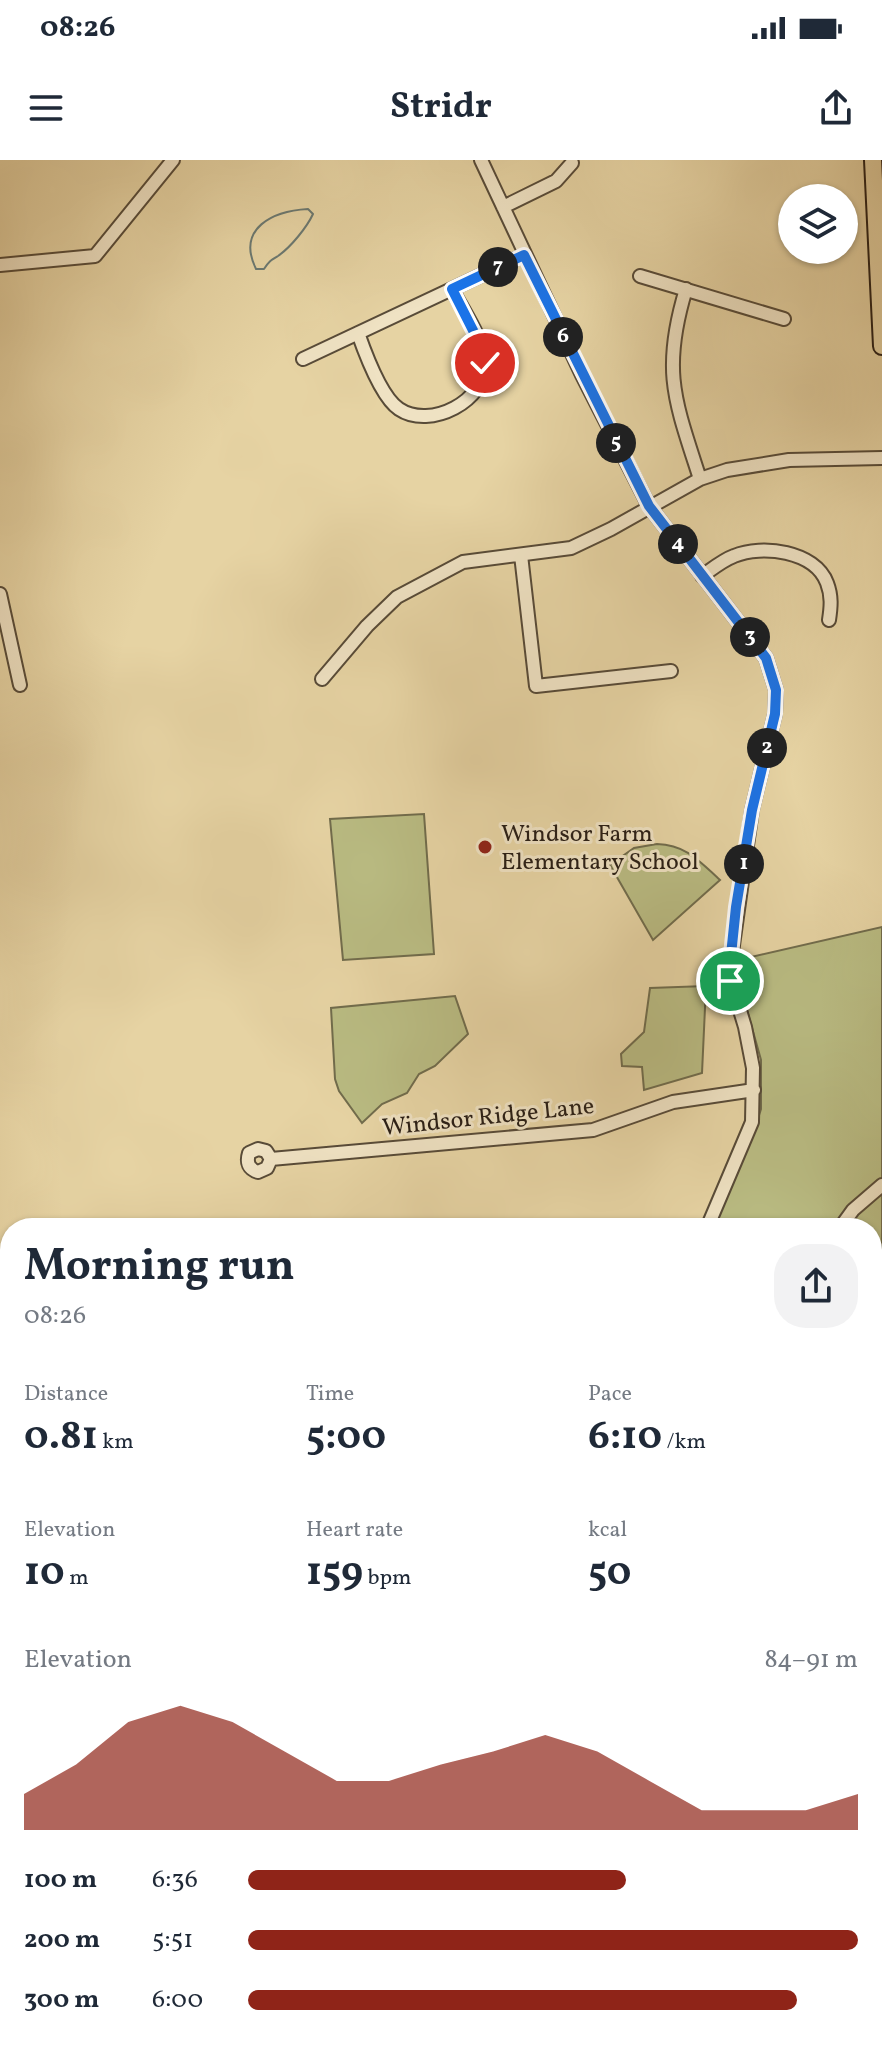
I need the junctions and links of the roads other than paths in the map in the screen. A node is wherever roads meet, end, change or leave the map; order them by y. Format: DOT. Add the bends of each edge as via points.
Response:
graph roads {
  1 [pos="173,160"];
  2 [pos="481,160"];
  3 [pos="873,160"];
  4 [pos="572,163"];
  5 [pos="503,207"];
  6 [pos="524,255"];
  7 [pos="0,265"];
  8 [pos="640,276"];
  9 [pos="452,289"];
  10 [pos="686,289"];
  11 [pos="784,319"];
  12 [pos="358,333"];
  13 [pos="882,346"];
  14 [pos="303,359"];
  15 [pos="882,458"];
  16 [pos="700,479"];
  17 [pos="649,506"];
  18 [pos="521,555"];
  19 [pos="702,576"];
  20 [pos="0,594"];
  21 [pos="829,620"];
  22 [pos="671,671"];
  23 [pos="322,679"];
  24 [pos="20,685"];
  25 [pos="754,1090"];
  26 [pos="271,1159"];
  27 [pos="880,1189"];
  28 [pos="711,1218"];
  29 [pos="847,1218"];
  1 -- 7 [label="street" via="95,256"];
  2 -- 5 [label="street"];
  3 -- 13 [label="main road"];
  4 -- 5 [label="street" via="556,181"];
  5 -- 6 [label="street"];
  6 -- 9 [label="street"];
  6 -- 17 [label="street"];
  8 -- 10 [label="street"];
  9 -- 12 [label="street"];
  9 -- 12 [label="street" via="484,352 485,372 471,398 434,416 404,412 389,401"];
  10 -- 11 [label="street"];
  10 -- 16 [label="street" via="675,324 671,369"];
  12 -- 14 [label="street"];
  15 -- 16 [label="street" via="766,462"];
  16 -- 17 [label="street"];
  17 -- 18 [label="street" via="571,548"];
  17 -- 19 [label="street"];
  18 -- 22 [label="street" via="536,686"];
  18 -- 23 [label="street" via="463,562 397,597"];
  19 -- 21 [label="street" via="734,556 757,550 793,555 826,580 832,599"];
  19 -- 25 [label="street" via="766,658 776,690 752,810 729,974 745,1027"];
  20 -- 24 [label="street"];
  25 -- 26 [label="street, Windsor Ridge Lane" via="673,1102 578,1132"];
  25 -- 28 [label="street" via="752,1122"];
  27 -- 29 [label="street"];
}
